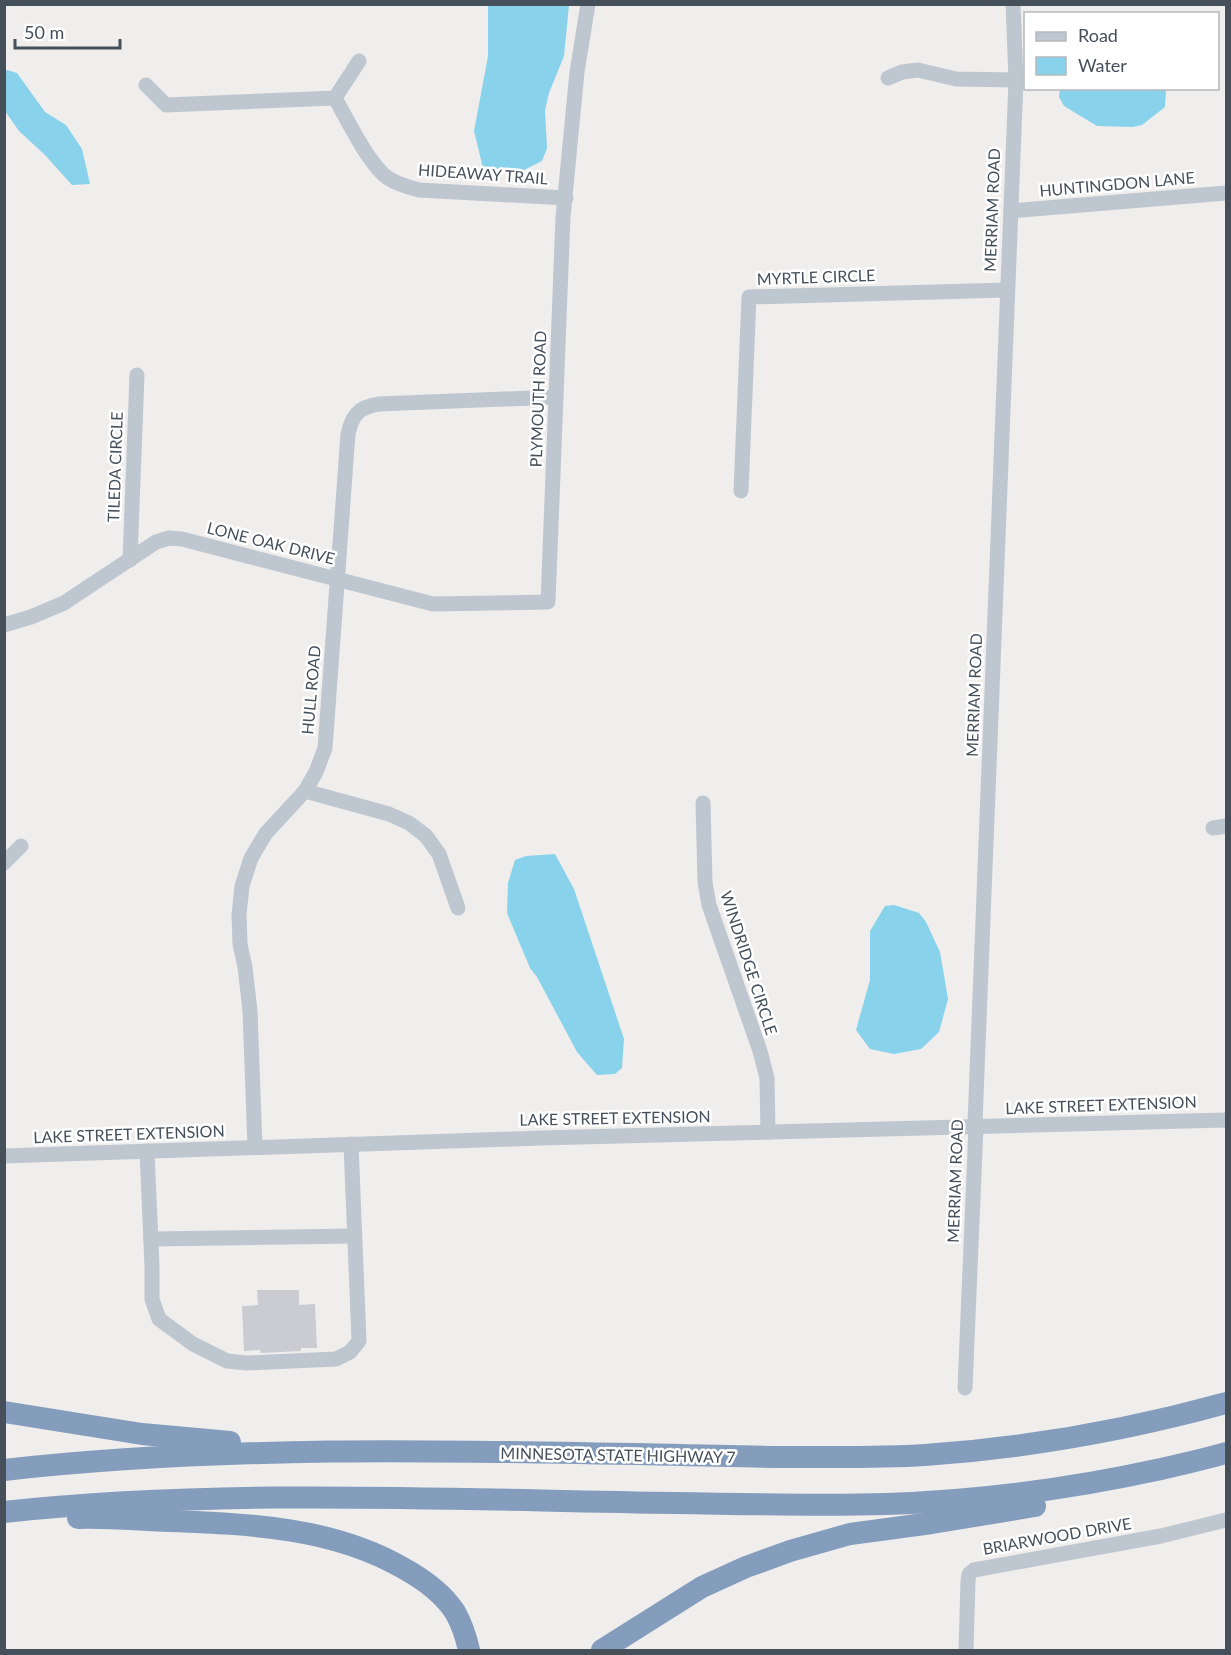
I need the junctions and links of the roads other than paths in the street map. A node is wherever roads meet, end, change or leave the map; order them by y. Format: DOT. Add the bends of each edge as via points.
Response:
graph roads {
  1 [pos="588,4"];
  2 [pos="1013,4"];
  3 [pos="359,61"];
  4 [pos="888,78"];
  5 [pos="1016,80"];
  6 [pos="146,85"];
  7 [pos="335,98"];
  8 [pos="1227,193"];
  9 [pos="566,198"];
  10 [pos="1011,211"];
  11 [pos="1007,290"];
  12 [pos="137,375"];
  13 [pos="556,397"];
  14 [pos="741,492"];
  15 [pos="130,560"];
  16 [pos="338,579"];
  17 [pos="548,602"];
  18 [pos="4,625"];
  19 [pos="304,791"];
  20 [pos="703,803"];
  21 [pos="21,846"];
  22 [pos="4,863"];
  23 [pos="458,908"];
  24 [pos="1227,1120"];
  25 [pos="976,1127"];
  26 [pos="768,1132"];
  27 [pos="351,1144"];
  28 [pos="255,1147"];
  29 [pos="147,1151"];
  30 [pos="4,1156"];
  31 [pos="354,1236"];
  32 [pos="151,1239"];
  33 [pos="965,1388"];
  34 [pos="1227,1401"];
  35 [pos="4,1412"];
  36 [pos="441,1452"];
  37 [pos="1221,1455"];
  38 [pos="4,1470"];
  39 [pos="4,1512"];
  40 [pos="1227,1520"];
  41 [pos="4,1523"];
  42 [pos="469,1650"];
  43 [pos="602,1650"];
  44 [pos="966,1650"];
  1 -- 9 [label="street, PLYMOUTH ROAD" via="576,72"];
  2 -- 5 [label="street, MERRIAM ROAD"];
  3 -- 7 [label="street"];
  4 -- 5 [label="street" via="918,70 956,79"];
  5 -- 10 [label="street, MERRIAM ROAD"];
  6 -- 7 [label="street" via="166,105"];
  7 -- 9 [label="street, HIDEAWAY TRAIL" via="373,164 401,186"];
  8 -- 10 [label="street, HUNTINGDON LANE"];
  9 -- 13 [label="street, PLYMOUTH ROAD"];
  10 -- 11 [label="street, MERRIAM ROAD"];
  11 -- 14 [label="street, MYRTLE CIRCLE" via="750,297"];
  11 -- 25 [label="street, MERRIAM ROAD"];
  12 -- 15 [label="street, TILEDA CIRCLE"];
  13 -- 16 [label="street, HULL ROAD" via="379,404 357,413 348,434"];
  13 -- 17 [label="street, PLYMOUTH ROAD"];
  15 -- 16 [label="street, LONE OAK DRIVE" via="156,543 182,539"];
  15 -- 18 [label="street, LONE OAK DRIVE" via="64,603"];
  16 -- 17 [label="street, LONE OAK DRIVE" via="433,604"];
  16 -- 19 [label="street, HULL ROAD" via="325,748"];
  19 -- 23 [label="street" via="409,823 426,836 439,854"];
  19 -- 28 [label="street, HULL ROAD" via="266,833 251,858 238,915 250,1011"];
  20 -- 26 [label="street, WINDRIDGE CIRCLE" via="709,905 760,1051 767,1078"];
  21 -- 22 [label="street"];
  24 -- 25 [label="street, LAKE STREET EXTENSION"];
  25 -- 26 [label="street, LAKE STREET EXTENSION"];
  25 -- 33 [label="street, MERRIAM ROAD"];
  26 -- 27 [label="street, LAKE STREET EXTENSION"];
  27 -- 28 [label="street, LAKE STREET EXTENSION"];
  27 -- 31 [label="street"];
  28 -- 29 [label="street, LAKE STREET EXTENSION"];
  29 -- 30 [label="street, LAKE STREET EXTENSION"];
  29 -- 32 [label="street"];
  31 -- 32 [label="street"];
  31 -- 32 [label="street" via="358,1341 350,1352 336,1359 247,1363 227,1361 193,1344 159,1318 153,1299"];
  34 -- 36 [label="highway, MINNESOTA STATE HIGHWAY 7" via="1097,1434 924,1455 784,1458"];
  35 -- 36 [label="highway" via="203,1440"];
  36 -- 38 [label="highway, MINNESOTA STATE HIGHWAY 7" via="212,1455"];
  37 -- 39 [label="highway" via="1038,1491 896,1503 286,1496 120,1502"];
  37 -- 43 [label="highway" via="1088,1496 850,1534 809,1545 702,1587"];
  40 -- 44 [label="street, BRIARWOOD DRIVE" via="974,1570 968,1581"];
  41 -- 42 [label="highway" via="85,1518 229,1523 330,1539 396,1563 428,1583 456,1614"];
}
